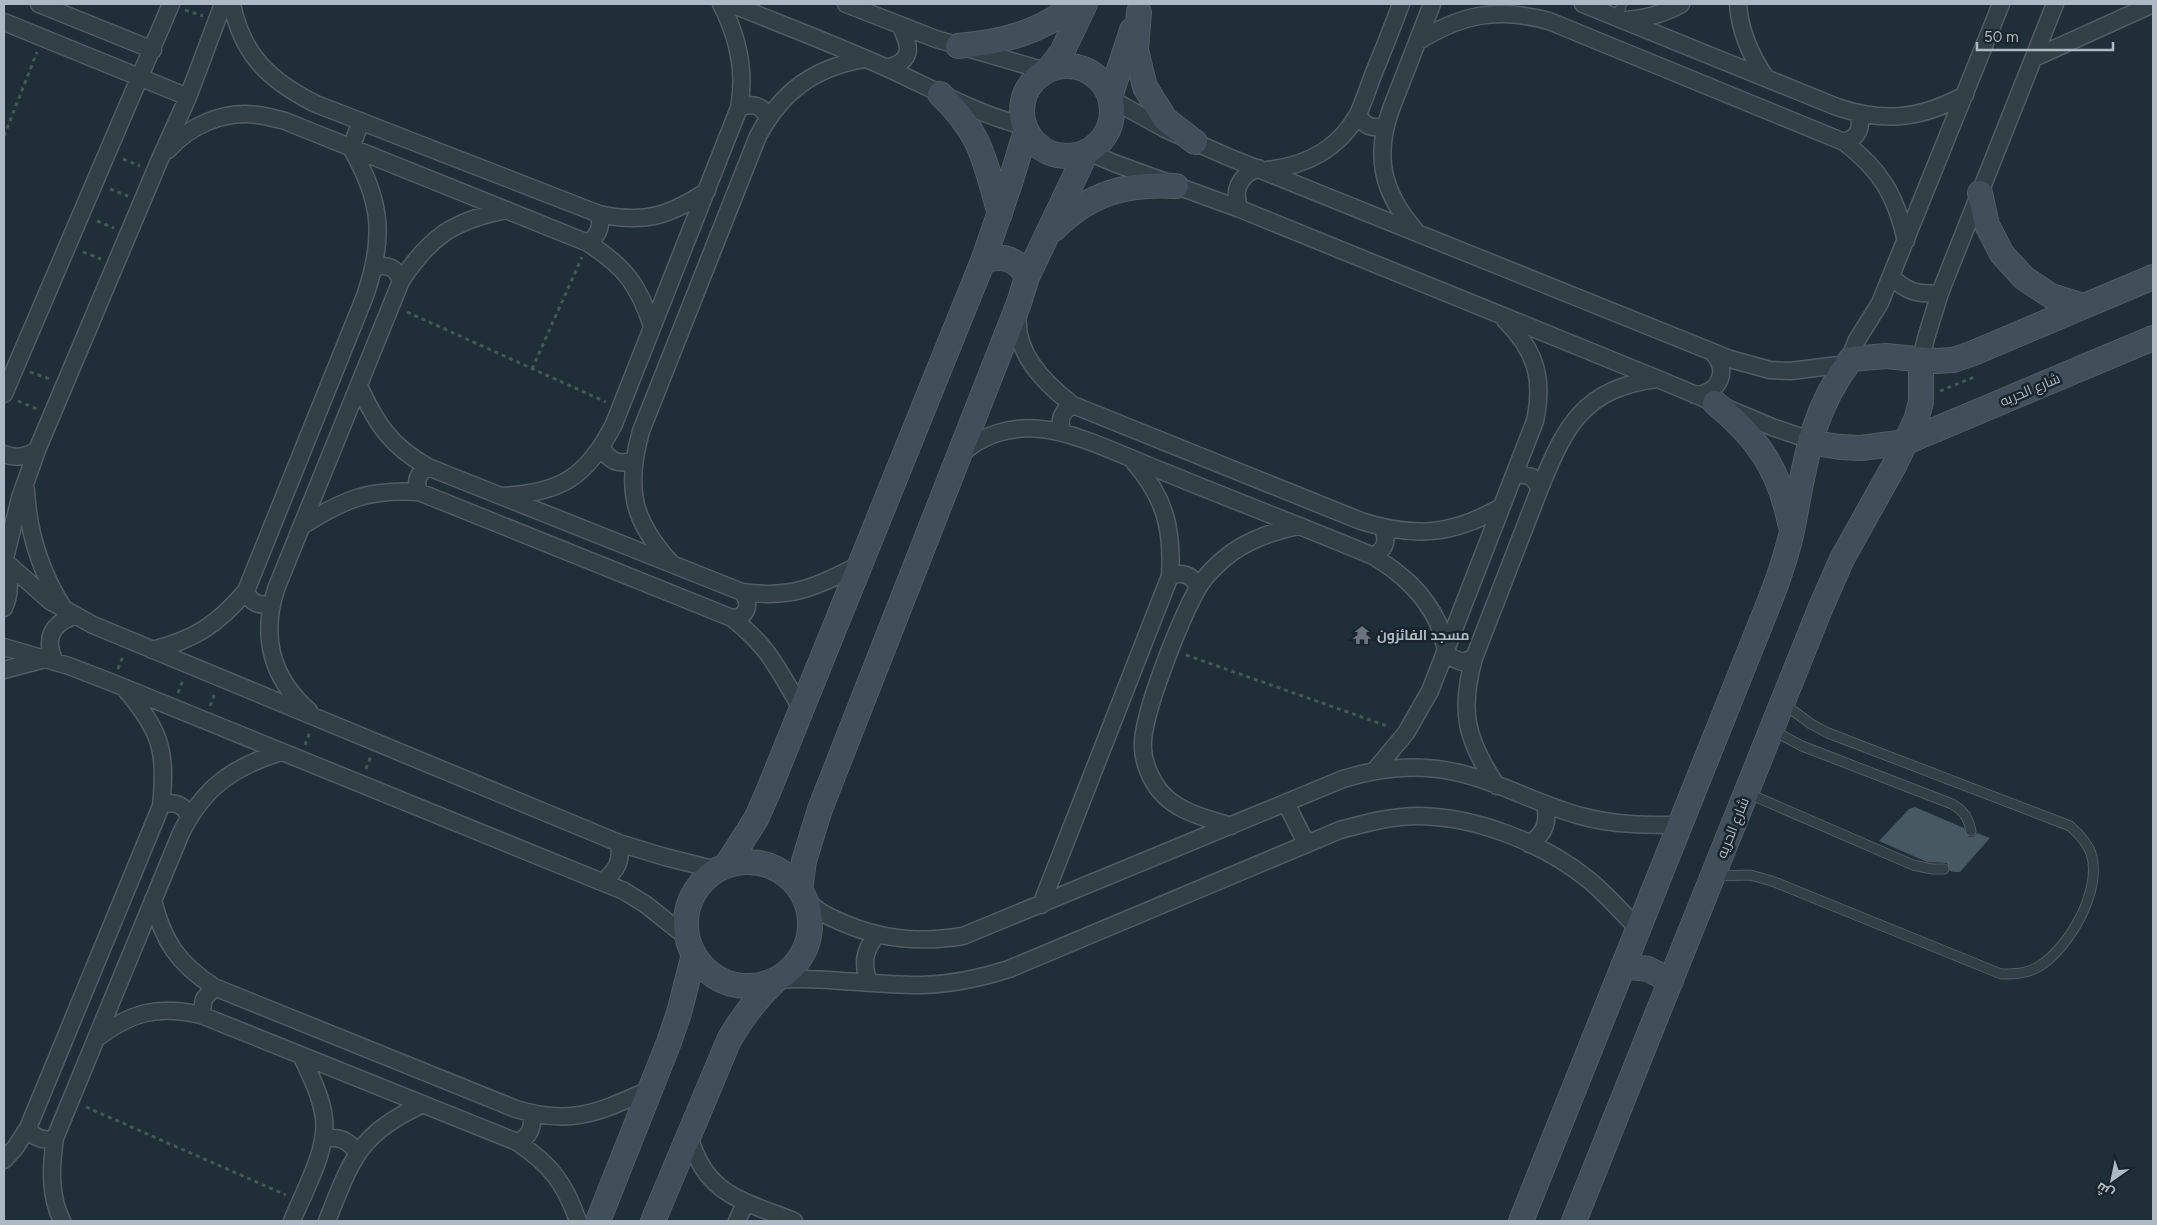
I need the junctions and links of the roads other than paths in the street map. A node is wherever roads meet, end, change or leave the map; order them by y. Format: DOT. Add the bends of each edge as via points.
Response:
graph roads {
  1 [pos="39,4"];
  2 [pos="224,4"];
  3 [pos="232,4"];
  4 [pos="721,4"];
  5 [pos="732,4"];
  6 [pos="846,4"];
  7 [pos="1076,4"];
  8 [pos="1085,4"];
  9 [pos="1401,4"];
  10 [pos="1432,4"];
  11 [pos="1583,4"];
  12 [pos="1681,4"];
  13 [pos="1738,4"];
  14 [pos="2001,4"];
  15 [pos="2055,4"];
  16 [pos="2153,4"];
  17 [pos="171,5"];
  18 [pos="1141,8"];
  19 [pos="874,10"];
  20 [pos="1527,10"];
  21 [pos="1621,14"];
  22 [pos="4,22"];
  23 [pos="901,27"];
  24 [pos="1417,42"];
  25 [pos="958,46"];
  26 [pos="153,50"];
  27 [pos="2034,58"];
  28 [pos="864,59"];
  29 [pos="888,68"];
  30 [pos="1048,70"];
  31 [pos="140,78"];
  32 [pos="1766,78"];
  33 [pos="940,94"];
  34 [pos="1964,94"];
  35 [pos="188,97"];
  36 [pos="1111,98"];
  37 [pos="739,108"];
  38 [pos="1358,114"];
  39 [pos="1858,114"];
  40 [pos="767,119"];
  41 [pos="361,121"];
  42 [pos="1385,125"];
  43 [pos="1025,128"];
  44 [pos="1195,142"];
  45 [pos="1844,142"];
  46 [pos="351,148"];
  47 [pos="1087,152"];
  48 [pos="157,165"];
  49 [pos="1260,169"];
  50 [pos="1176,186"];
  51 [pos="707,191"];
  52 [pos="1980,193"];
  53 [pos="1240,209"];
  54 [pos="507,210"];
  55 [pos="599,214"];
  56 [pos="1000,214"];
  57 [pos="1416,232"];
  58 [pos="1047,235"];
  59 [pos="1906,241"];
  60 [pos="588,242"];
  61 [pos="983,260"];
  62 [pos="375,268"];
  63 [pos="1892,276"];
  64 [pos="2153,277"];
  65 [pos="1027,278"];
  66 [pos="400,281"];
  67 [pos="1940,294"];
  68 [pos="1019,303"];
  69 [pos="2083,306"];
  70 [pos="1500,315"];
  71 [pos="652,326"];
  72 [pos="2153,338"];
  73 [pos="1712,352"];
  74 [pos="1921,360"];
  75 [pos="1847,364"];
  76 [pos="1658,379"];
  77 [pos="359,386"];
  78 [pos="7,391"];
  79 [pos="1705,399"];
  80 [pos="1073,405"];
  81 [pos="1063,433"];
  82 [pos="1810,440"];
  83 [pos="1906,442"];
  84 [pos="602,448"];
  85 [pos="37,450"];
  86 [pos="4,454"];
  87 [pos="960,457"];
  88 [pos="1131,459"];
  89 [pos="633,460"];
  90 [pos="428,467"];
  91 [pos="1513,477"];
  92 [pos="26,481"];
  93 [pos="1540,488"];
  94 [pos="419,492"];
  95 [pos="502,496"];
  96 [pos="1501,507"];
  97 [pos="302,526"];
  98 [pos="1298,526"];
  99 [pos="1382,528"];
  100 [pos="1791,533"];
  101 [pos="1373,556"];
  102 [pos="5,559"];
  103 [pos="672,564"];
  104 [pos="859,565"];
  105 [pos="1170,576"];
  106 [pos="1198,587"];
  107 [pos="246,591"];
  108 [pos="742,592"];
  109 [pos="272,603"];
  110 [pos="4,608"];
  111 [pos="70,614"];
  112 [pos="732,618"];
  113 [pos="4,647"];
  114 [pos="1446,648"];
  115 [pos="152,650"];
  116 [pos="1474,658"];
  117 [pos="50,660"];
  118 [pos="4,670"];
  119 [pos="119,686"];
  120 [pos="1783,702"];
  121 [pos="801,708"];
  122 [pos="316,717"];
  123 [pos="1772,730"];
  124 [pos="281,752"];
  125 [pos="1375,770"];
  126 [pos="1497,786"];
  127 [pos="1747,793"];
  128 [pos="1286,802"];
  129 [pos="1545,804"];
  130 [pos="161,806"];
  131 [pos="189,817"];
  132 [pos="1679,825"];
  133 [pos="1231,826"];
  134 [pos="1971,831"];
  135 [pos="619,842"];
  136 [pos="1306,843"];
  137 [pos="1530,844"];
  138 [pos="722,868"];
  139 [pos="1944,869"];
  140 [pos="1713,877"];
  141 [pos="602,882"];
  142 [pos="801,891"];
  143 [pos="153,900"];
  144 [pos="1041,905"];
  145 [pos="1638,929"];
  146 [pos="877,935"];
  147 [pos="691,946"];
  148 [pos="1623,966"];
  149 [pos="776,980"];
  150 [pos="1671,981"];
  151 [pos="869,982"];
  152 [pos="214,987"];
  153 [pos="201,1015"];
  154 [pos="96,1039"];
  155 [pos="301,1055"];
  156 [pos="649,1090"];
  157 [pos="423,1104"];
  158 [pos="531,1113"];
  159 [pos="28,1128"];
  160 [pos="689,1135"];
  161 [pos="55,1138"];
  162 [pos="324,1139"];
  163 [pos="517,1142"];
  164 [pos="357,1153"];
  165 [pos="4,1160"];
  166 [pos="750,1204"];
  167 [pos="62,1221"];
  168 [pos="292,1221"];
  169 [pos="327,1221"];
  170 [pos="578,1221"];
  171 [pos="598,1221"];
  172 [pos="653,1221"];
  173 [pos="737,1221"];
  174 [pos="794,1221"];
  175 [pos="1521,1221"];
  176 [pos="1574,1221"];
  1 -- 26 [label="street"];
  2 -- 35 [label="street"];
  3 -- 41 [label="street" via="243,38 255,60 272,78 308,100"];
  4 -- 37 [label="street" via="737,42 742,90"];
  5 -- 28 [label="street"];
  6 -- 19 [label="street"];
  7 -- 25 [label="street" via="1029,32 994,43"];
  8 -- 30 [label="street" via="1062,52"];
  9 -- 38 [label="street"];
  10 -- 24 [label="street"];
  11 -- 21 [label="street"];
  12 -- 21 [label="street" via="1646,18"];
  13 -- 32 [label="street" via="1744,39"];
  14 -- 34 [label="street"];
  15 -- 27 [label="street"];
  16 -- 27 [label="street"];
  17 -- 26 [label="street"];
  18 -- 36 [label="street" via="1123,54"];
  18 -- 44 [label="street" via="1136,50 1145,87 1165,119"];
  19 -- 23 [label="street"];
  20 -- 24 [label="street" via="1459,20"];
  20 -- 45 [label="street"];
  21 -- 32 [label="street"];
  22 -- 31 [label="street"];
  23 -- 25 [label="street"];
  23 -- 29 [label="street" via="908,40 908,53 900,63"];
  24 -- 42 [label="street"];
  25 -- 30 [label="street"];
  26 -- 31 [label="street"];
  27 -- 52 [label="street"];
  28 -- 29 [label="street"];
  28 -- 40 [label="street" via="840,63 818,73 797,86"];
  29 -- 33 [label="street"];
  30 -- 36 [label="street" via="1071,66 1082,68 1099,79"];
  30 -- 43 [label="street" via="1030,85 1025,94 1021,115"];
  31 -- 35 [label="street"];
  31 -- 78 [label="street"];
  32 -- 39 [label="street"];
  33 -- 43 [label="street" via="992,118"];
  33 -- 56 [label="street" via="975,134 986,159"];
  34 -- 39 [label="street" via="1924,113 1902,117"];
  34 -- 59 [label="street"];
  35 -- 48 [label="street"];
  36 -- 44 [label="street" via="1135,114"];
  36 -- 47 [label="street" via="1109,130"];
  37 -- 40 [label="street" via="755,105 764,110"];
  37 -- 51 [label="street"];
  38 -- 42 [label="street" via="1368,126"];
  38 -- 49 [label="street" via="1345,133 1315,157 1286,168"];
  39 -- 45 [label="street" via="1858,132"];
  40 -- 89 [label="street" via="648,413"];
  41 -- 46 [label="street"];
  41 -- 55 [label="street"];
  42 -- 57 [label="street" via="1382,148 1385,178 1401,214"];
  43 -- 47 [label="street" via="1032,141 1052,154 1075,156"];
  43 -- 56 [label="street"];
  44 -- 49 [label="street"];
  45 -- 59 [label="street" via="1863,157 1884,182 1892,195"];
  46 -- 48 [label="street" via="285,121 257,115 229,116 202,123 178,138"];
  46 -- 54 [label="street"];
  46 -- 62 [label="street" via="373,193 378,218"];
  47 -- 50 [label="street"];
  47 -- 58 [label="street"];
  48 -- 85 [label="street"];
  49 -- 53 [label="street" via="1249,172 1238,184 1236,193"];
  49 -- 57 [label="street"];
  50 -- 53 [label="street"];
  50 -- 58 [label="street" via="1147,184 1110,192 1092,199 1068,215"];
  51 -- 55 [label="street" via="666,214 644,219 621,219"];
  51 -- 71 [label="street"];
  52 -- 67 [label="street"];
  52 -- 69 [label="street" via="1987,225 2002,254 2024,278 2045,292"];
  53 -- 70 [label="street"];
  54 -- 60 [label="street"];
  54 -- 66 [label="street" via="481,215 456,225 415,258"];
  55 -- 60 [label="street" via="598,233"];
  56 -- 61 [label="street"];
  57 -- 73 [label="street"];
  58 -- 65 [label="street"];
  59 -- 63 [label="street"];
  60 -- 71 [label="street" via="611,258 630,278 644,301"];
  61 -- 65 [label="street" via="1004,257 1014,261"];
  61 -- 104 [label="street"];
  62 -- 66 [label="street" via="390,267 399,274"];
  62 -- 107 [label="street"];
  63 -- 67 [label="street" via="1900,286 1912,292"];
  63 -- 75 [label="street"];
  64 -- 69 [label="street"];
  65 -- 68 [label="street"];
  66 -- 77 [label="street"];
  67 -- 74 [label="street"];
  68 -- 80 [label="street" via="1017,327 1024,350 1037,372"];
  68 -- 87 [label="street"];
  69 -- 74 [label="street" via="1971,354 1953,360"];
  70 -- 76 [label="street"];
  70 -- 91 [label="street" via="1530,352 1540,398 1535,421"];
  71 -- 84 [label="street"];
  72 -- 83 [label="street, شارع الحريه"];
  73 -- 75 [label="street" via="1770,370 1790,371"];
  73 -- 79 [label="street" via="1720,364 1720,380"];
  74 -- 75 [label="street" via="1874,356 1851,359"];
  74 -- 83 [label="street, شارع الحريه" via="1921,402"];
  75 -- 82 [label="street" via="1826,398"];
  76 -- 79 [label="street"];
  76 -- 93 [label="street" via="1633,382 1609,391 1587,406 1570,424"];
  77 -- 90 [label="street" via="382,430 396,445"];
  77 -- 97 [label="street"];
  79 -- 82 [label="street" via="1772,428"];
  79 -- 100 [label="street" via="1739,422 1759,446 1775,473 1786,502"];
  80 -- 81 [label="street" via="1061,416"];
  80 -- 99 [label="street"];
  81 -- 87 [label="street" via="1017,429 994,434 972,443"];
  81 -- 88 [label="street"];
  82 -- 83 [label="street, شارع الحريه" via="1840,448"];
  82 -- 100 [label="street"];
  83 -- 120 [label="street, شارع الحريه" via="1842,560"];
  84 -- 89 [label="street" via="615,462"];
  84 -- 95 [label="street" via="569,480 548,490"];
  85 -- 86 [label="street" via="20,457"];
  85 -- 92 [label="street"];
  87 -- 142 [label="street" via="820,809 804,861"];
  88 -- 98 [label="street"];
  88 -- 105 [label="street" via="1148,478 1169,525"];
  89 -- 103 [label="street" via="636,506 652,540"];
  90 -- 94 [label="street" via="417,480"];
  90 -- 95 [label="street"];
  91 -- 93 [label="street" via="1519,474 1532,477"];
  91 -- 96 [label="street"];
  92 -- 102 [label="street"];
  92 -- 111 [label="street" via="32,537 52,590"];
  93 -- 116 [label="street"];
  94 -- 97 [label="street" via="372,493 349,500"];
  94 -- 112 [label="street"];
  95 -- 103 [label="street"];
  96 -- 99 [label="street" via="1477,520 1444,530 1410,532"];
  96 -- 114 [label="street"];
  97 -- 109 [label="street"];
  98 -- 101 [label="street"];
  98 -- 106 [label="street" via="1274,531 1231,552"];
  99 -- 101 [label="street" via="1385,545"];
  100 -- 132 [label="street" via="1767,608"];
  101 -- 114 [label="street" via="1406,579 1427,603"];
  102 -- 110 [label="street" via="10,581"];
  102 -- 111 [label="street" via="35,590"];
  103 -- 108 [label="street"];
  104 -- 108 [label="street" via="813,588 790,594 766,596"];
  104 -- 121 [label="street"];
  105 -- 106 [label="street" via="1186,575"];
  105 -- 144 [label="street"];
  106 -- 133 [label="street" via="1171,650 1145,726 1143,749 1148,771 1160,791 1178,806"];
  107 -- 109 [label="street" via="256,603"];
  107 -- 115 [label="street" via="214,624 195,636"];
  108 -- 112 [label="street" via="748,600 747,610"];
  109 -- 122 [label="street" via="268,629 272,654 281,678 296,700"];
  111 -- 115 [label="street"];
  111 -- 117 [label="street" via="51,634"];
  112 -- 121 [label="street" via="765,648"];
  113 -- 117 [label="street"];
  114 -- 116 [label="street" via="1457,662"];
  114 -- 125 [label="street" via="1430,691 1406,733"];
  115 -- 122 [label="street"];
  116 -- 126 [label="street" via="1467,684 1469,729 1481,763"];
  117 -- 118 [label="street"];
  117 -- 119 [label="street"];
  119 -- 124 [label="street"];
  119 -- 130 [label="street" via="146,713 159,742 164,774"];
  120 -- 123 [label="street, شارع الحريه"];
  120 -- 140 [label="lane" via="1828,734 2070,826 2083,838 2091,853 2094,870 2085,908 2053,954 2038,966 2020,974 2001,974 1772,881 1750,876"];
  121 -- 138 [label="street" via="756,819"];
  122 -- 135 [label="street"];
  123 -- 127 [label="street, شارع الحريه"];
  123 -- 134 [label="lane" via="1802,746 1952,804 1969,819"];
  124 -- 131 [label="street" via="253,761 228,775 206,794"];
  124 -- 141 [label="street"];
  125 -- 126 [label="street" via="1437,768"];
  125 -- 128 [label="street"];
  126 -- 129 [label="street"];
  127 -- 139 [label="lane" via="1913,866"];
  127 -- 140 [label="street, شارع الحريه"];
  128 -- 133 [label="street"];
  128 -- 136 [label="street"];
  129 -- 132 [label="street" via="1611,822"];
  129 -- 137 [label="street" via="1547,814 1543,832"];
  130 -- 131 [label="street" via="178,804"];
  130 -- 159 [label="street"];
  131 -- 143 [label="street"];
  132 -- 145 [label="street"];
  133 -- 144 [label="street"];
  135 -- 138 [label="street" via="658,855"];
  135 -- 141 [label="street" via="618,866"];
  136 -- 137 [label="street" via="1379,820 1419,816 1460,820"];
  136 -- 151 [label="street" via="1009,969 951,983"];
  137 -- 145 [label="street" via="1589,880"];
  138 -- 142 [label="street" via="740,863 767,865 786,875"];
  138 -- 147 [label="street" via="698,888 692,899 687,912"];
  140 -- 150 [label="street, شارع الحريه"];
  141 -- 147 [label="street" via="645,904"];
  142 -- 146 [label="street" via="813,907"];
  142 -- 149 [label="street" via="810,916 808,942 796,964"];
  143 -- 152 [label="street" via="168,942 180,960"];
  143 -- 154 [label="street"];
  144 -- 146 [label="street" via="962,936 905,940"];
  145 -- 148 [label="street"];
  146 -- 151 [label="street" via="870,943 864,962"];
  147 -- 149 [label="street" via="703,967 730,984 761,986"];
  147 -- 156 [label="street" via="679,1013"];
  148 -- 150 [label="street" via="1648,969"];
  148 -- 175 [label="street"];
  149 -- 151 [label="street" via="803,978"];
  149 -- 160 [label="street" via="741,1019 718,1063"];
  150 -- 176 [label="street, شارع الحريه"];
  152 -- 153 [label="street" via="204,999"];
  152 -- 158 [label="street"];
  153 -- 154 [label="street" via="179,1010 156,1010 134,1015"];
  153 -- 155 [label="street"];
  154 -- 161 [label="street"];
  155 -- 157 [label="street"];
  155 -- 162 [label="street" via="320,1098"];
  156 -- 158 [label="street" via="602,1111 579,1116"];
  156 -- 171 [label="street"];
  157 -- 163 [label="street"];
  157 -- 164 [label="street" via="386,1124"];
  158 -- 163 [label="street" via="530,1131"];
  159 -- 161 [label="street" via="42,1140"];
  159 -- 165 [label="street"];
  160 -- 166 [label="street" via="701,1169 714,1184"];
  160 -- 172 [label="street"];
  161 -- 167 [label="street" via="51,1165 53,1192"];
  162 -- 164 [label="street" via="332,1137 347,1141"];
  162 -- 168 [label="street"];
  163 -- 170 [label="street" via="556,1175 570,1198"];
  164 -- 169 [label="street"];
  166 -- 173 [label="street" via="743,1208"];
  166 -- 174 [label="street"];
}
